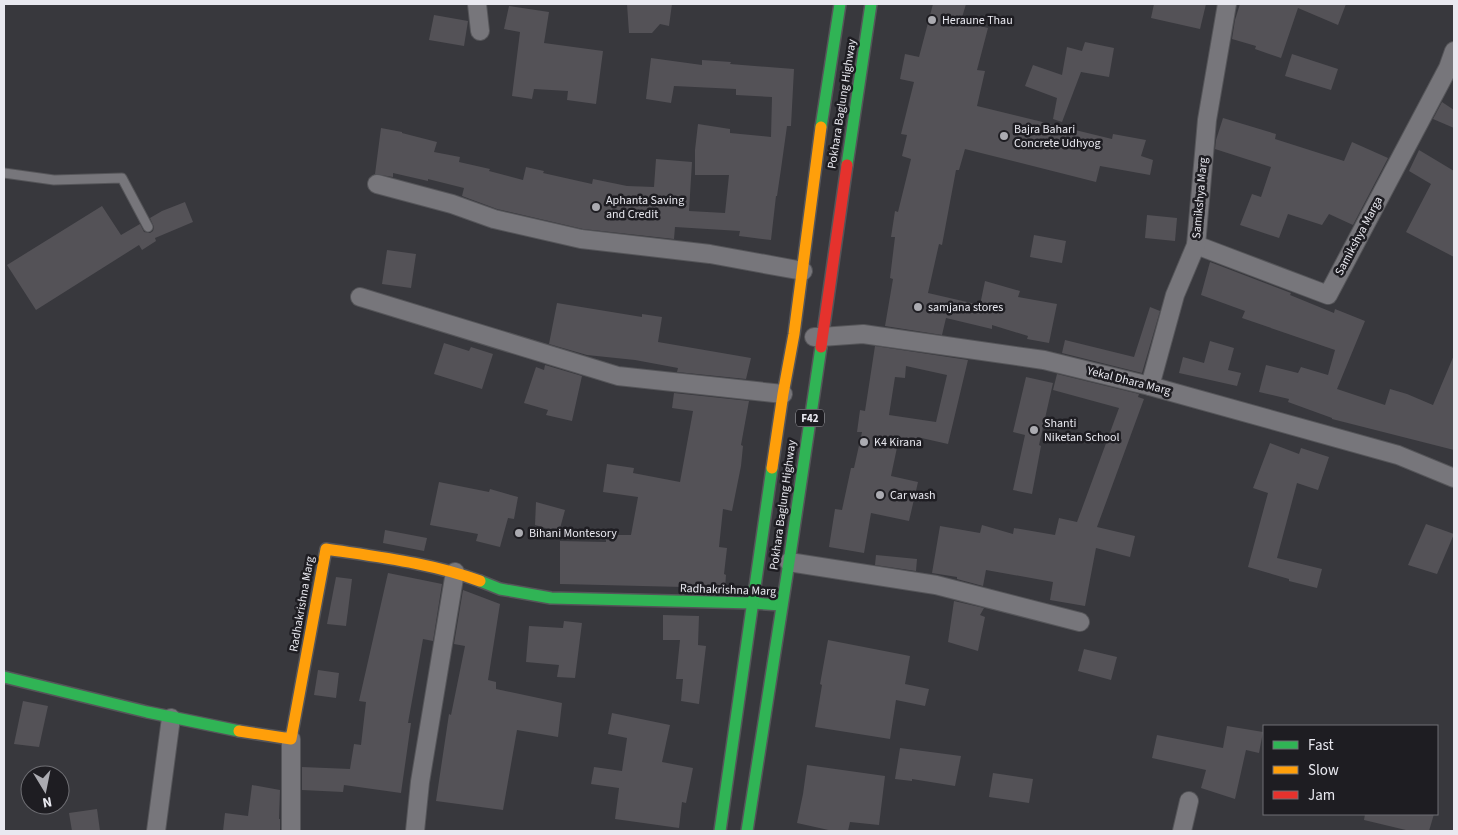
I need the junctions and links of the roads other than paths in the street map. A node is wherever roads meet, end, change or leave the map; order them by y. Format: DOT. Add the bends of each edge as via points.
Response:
graph roads {
  1 [pos="477,4"];
  2 [pos="840,4"];
  3 [pos="871,4"];
  4 [pos="1226,4"];
  5 [pos="480,31"];
  6 [pos="1454,51"];
  7 [pos="4,173"];
  8 [pos="377,184"];
  9 [pos="148,227"];
  10 [pos="1196,245"];
  11 [pos="803,271"];
  12 [pos="360,296"];
  13 [pos="794,334"];
  14 [pos="821,337"];
  15 [pos="1150,386"];
  16 [pos="783,394"];
  17 [pos="1454,478"];
  18 [pos="789,562"];
  19 [pos="456,572"];
  20 [pos="754,603"];
  21 [pos="782,605"];
  22 [pos="1080,622"];
  23 [pos="4,678"];
  24 [pos="171,718"];
  25 [pos="291,739"];
  26 [pos="1189,801"];
  27 [pos="156,831"];
  28 [pos="291,831"];
  29 [pos="415,831"];
  30 [pos="720,831"];
  31 [pos="746,831"];
  32 [pos="1182,831"];
  1 -- 5 [label="street"];
  2 -- 11 [label="main road, Pokhara Baglung Highway / F42"];
  3 -- 14 [label="main road, Pokhara Baglung Highway / F42"];
  4 -- 10 [label="street, Samikshya Marg" via="1207,120"];
  6 -- 10 [label="street, Samikshya Marga" via="1328,295"];
  7 -- 9 [label="lane" via="54,180 122,178"];
  8 -- 11 [label="street" via="494,219 581,239 710,254"];
  10 -- 15 [label="street, Samikshya Marg" via="1175,295"];
  11 -- 13 [label="main road, Pokhara Baglung Highway / F42"];
  12 -- 16 [label="street" via="618,376"];
  13 -- 14 [label="street, Yekal Dhara Marg"];
  13 -- 16 [label="main road, Pokhara Baglung Highway / F42"];
  14 -- 15 [label="street, Yekal Dhara Marg" via="863,334 1044,360"];
  14 -- 18 [label="main road, Pokhara Baglung Highway / F42"];
  15 -- 17 [label="street, Yekal Dhara Marg" via="1398,455"];
  16 -- 20 [label="main road, Pokhara Baglung Highway / F42"];
  18 -- 21 [label="main road, Pokhara Baglung Highway / F42"];
  18 -- 22 [label="street" via="936,585"];
  19 -- 20 [label="main road, Radhakrishna Marg" via="500,589 551,598"];
  19 -- 25 [label="main road, Radhakrishna Marg" via="326,549"];
  19 -- 29 [label="street" via="420,782"];
  20 -- 21 [label="main road, Radhakrishna Marg"];
  20 -- 30 [label="main road, Pokhara Baglung Highway / F42"];
  21 -- 31 [label="main road, Pokhara Baglung Highway / F42"];
  23 -- 24 [label="main road"];
  24 -- 25 [label="main road"];
  24 -- 27 [label="street"];
  25 -- 28 [label="street"];
  26 -- 32 [label="street"];
}
